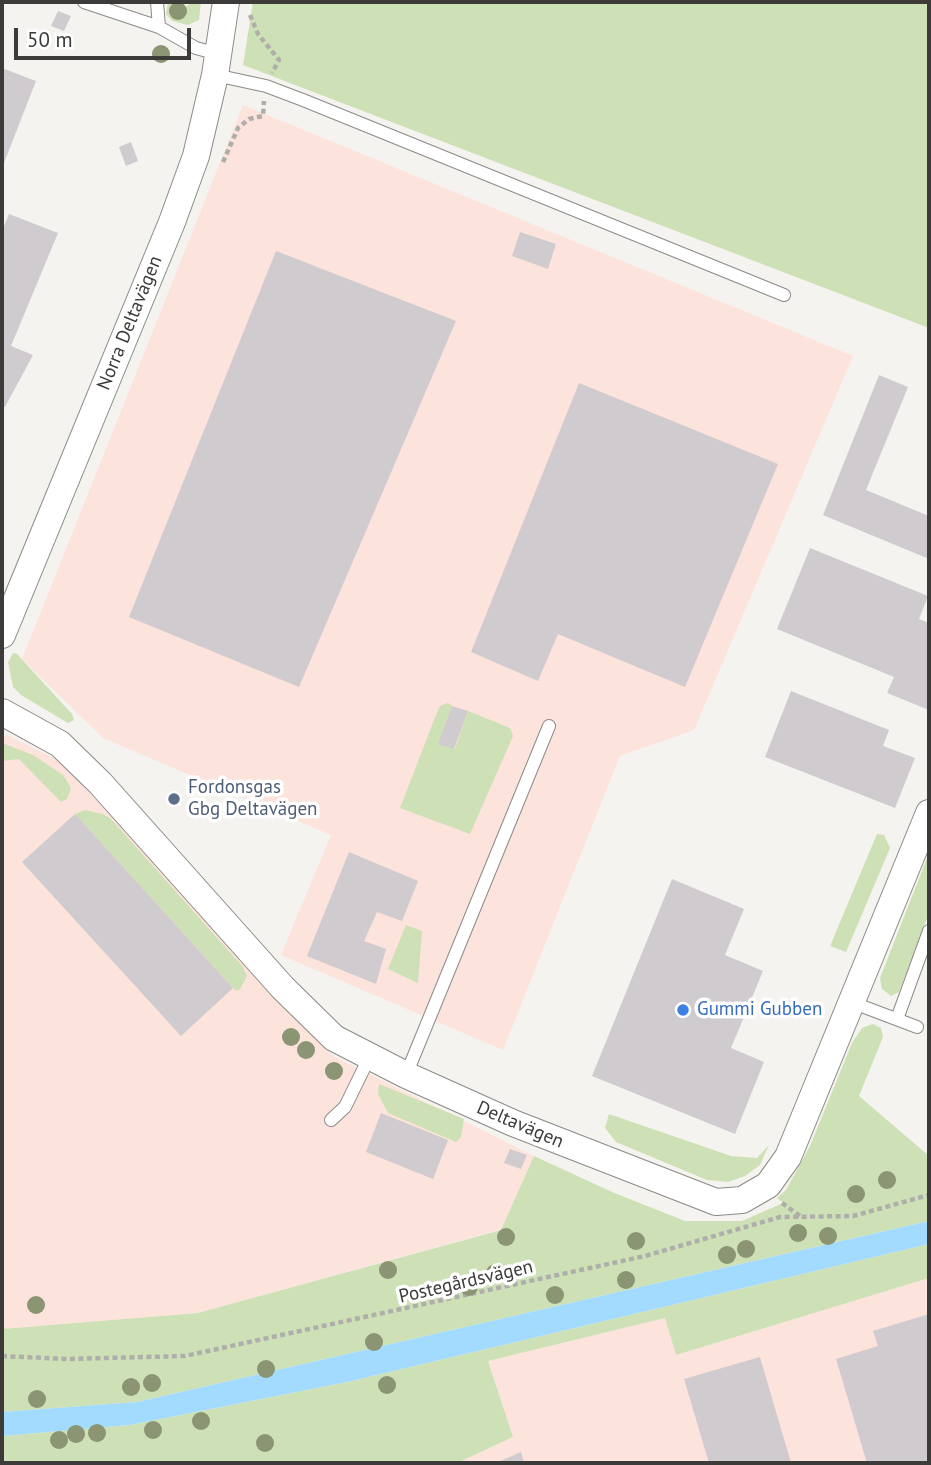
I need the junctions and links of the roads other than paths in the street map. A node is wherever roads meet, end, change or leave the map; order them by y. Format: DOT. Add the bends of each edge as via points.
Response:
graph roads {
  1 [pos="84,2"];
  2 [pos="157,2"];
  3 [pos="226,2"];
  4 [pos="159,27"];
  5 [pos="216,64"];
  6 [pos="784,295"];
  7 [pos="2,635"];
  8 [pos="2,712"];
  9 [pos="549,726"];
  10 [pos="929,813"];
  11 [pos="929,931"];
  12 [pos="851,1002"];
  13 [pos="897,1019"];
  14 [pos="917,1027"];
  15 [pos="369,1058"];
  16 [pos="406,1075"];
  17 [pos="331,1120"];
  1 -- 4 [label="lane"];
  2 -- 4 [label="lane"];
  3 -- 5 [label="street, Norra Deltavägen"];
  4 -- 5 [label="lane"];
  5 -- 6 [label="lane"];
  5 -- 7 [label="street, Norra Deltavägen" via="196,156 172,222"];
  8 -- 15 [label="street, Deltavägen" via="60,744 314,1020"];
  9 -- 16 [label="lane"];
  10 -- 12 [label="street, Deltavägen"];
  11 -- 13 [label="lane"];
  12 -- 13 [label="lane"];
  12 -- 16 [label="street, Deltavägen" via="788,1157 768,1185 742,1200 716,1202 685,1193"];
  13 -- 14 [label="lane"];
  15 -- 16 [label="street, Deltavägen"];
  15 -- 17 [label="lane" via="345,1107"];
}
